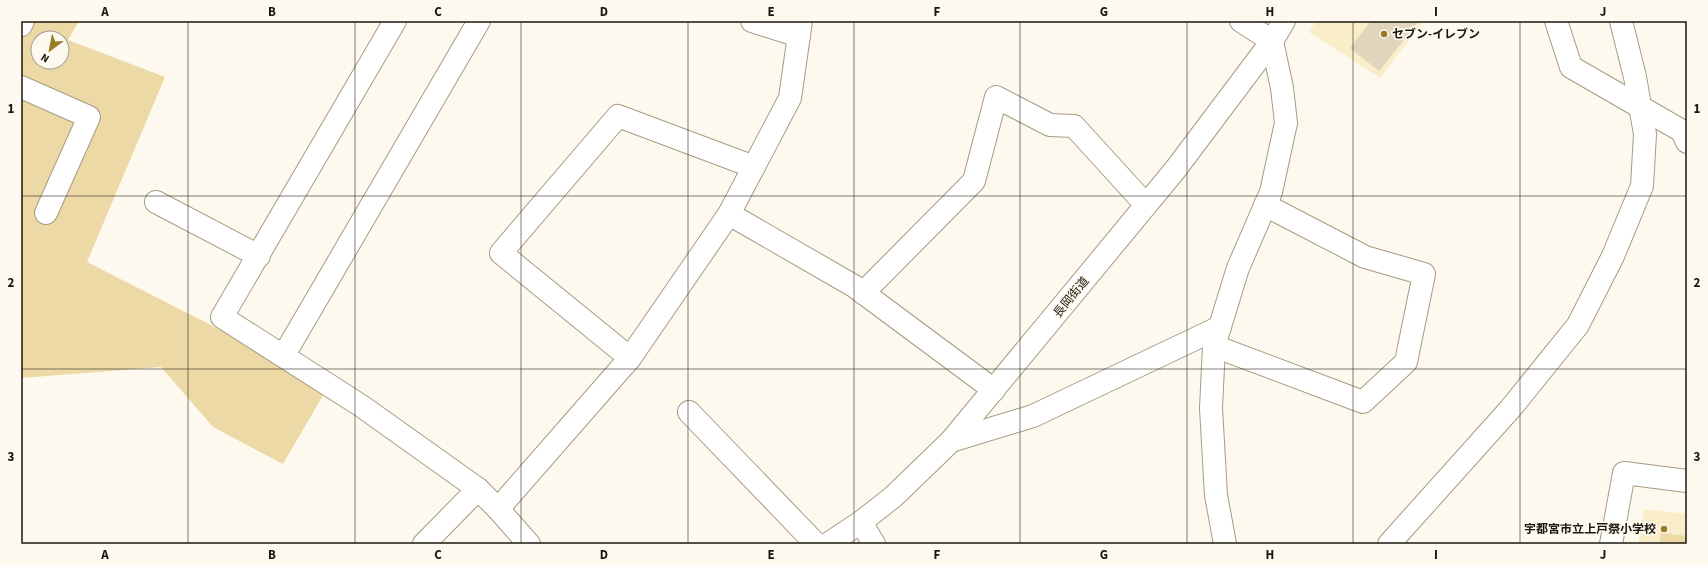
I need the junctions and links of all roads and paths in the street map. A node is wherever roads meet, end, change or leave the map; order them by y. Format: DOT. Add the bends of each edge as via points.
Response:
graph roads {
  1 [pos="23,21"];
  2 [pos="395,21"];
  3 [pos="479,21"];
  4 [pos="752,21"];
  5 [pos="1241,21"];
  6 [pos="1284,21"];
  7 [pos="1556,21"];
  8 [pos="1621,21"];
  9 [pos="21,25"];
  10 [pos="800,28"];
  11 [pos="1272,41"];
  12 [pos="21,87"];
  13 [pos="1639,106"];
  14 [pos="1687,142"];
  15 [pos="754,167"];
  16 [pos="156,202"];
  17 [pos="1146,205"];
  18 [pos="1265,205"];
  19 [pos="46,213"];
  20 [pos="729,214"];
  21 [pos="259,256"];
  22 [pos="863,293"];
  23 [pos="1217,336"];
  24 [pos="284,355"];
  25 [pos="630,358"];
  26 [pos="994,390"];
  27 [pos="689,412"];
  28 [pos="951,441"];
  29 [pos="1687,481"];
  30 [pos="478,489"];
  31 [pos="498,509"];
  32 [pos="861,522"];
  33 [pos="424,544"];
  34 [pos="529,544"];
  35 [pos="816,544"];
  36 [pos="828,544"];
  37 [pos="874,544"];
  38 [pos="1226,544"];
  39 [pos="1389,544"];
  40 [pos="1611,544"];
  1 -- 9 [label="street"];
  2 -- 21 [label="street"];
  3 -- 24 [label="street"];
  4 -- 10 [label="street"];
  5 -- 11 [label="street"];
  6 -- 11 [label="street, 長岡街道"];
  7 -- 13 [label="street" via="1571,67"];
  8 -- 13 [label="street"];
  10 -- 15 [label="street" via="790,98"];
  11 -- 17 [label="street, 長岡街道"];
  11 -- 18 [label="street" via="1286,123"];
  12 -- 19 [label="street" via="89,117"];
  13 -- 14 [label="street" via="1682,130"];
  13 -- 39 [label="street" via="1644,134 1642,186 1613,256 1578,325 1511,408"];
  15 -- 20 [label="street"];
  15 -- 25 [label="street" via="618,116 500,253"];
  16 -- 21 [label="street"];
  17 -- 22 [label="street" via="1074,126 1050,125 996,97 974,181"];
  17 -- 26 [label="street, 長岡街道"];
  18 -- 23 [label="street" via="1238,268"];
  18 -- 23 [label="street" via="1365,257 1424,274 1406,362 1363,402"];
  20 -- 22 [label="street"];
  20 -- 25 [label="street"];
  21 -- 24 [label="street" via="222,316"];
  22 -- 26 [label="street"];
  23 -- 28 [label="street" via="1033,416"];
  23 -- 38 [label="street" via="1211,408 1215,488"];
  24 -- 30 [label="street" via="360,405"];
  25 -- 31 [label="street"];
  26 -- 28 [label="street, 長岡街道"];
  27 -- 35 [label="street"];
  28 -- 32 [label="street, 長岡街道" via="893,497"];
  29 -- 40 [label="street" via="1624,472"];
  30 -- 31 [label="street"];
  30 -- 33 [label="street"];
  31 -- 34 [label="street"];
  32 -- 36 [label="street, 長岡街道"];
  32 -- 37 [label="street"];
}
